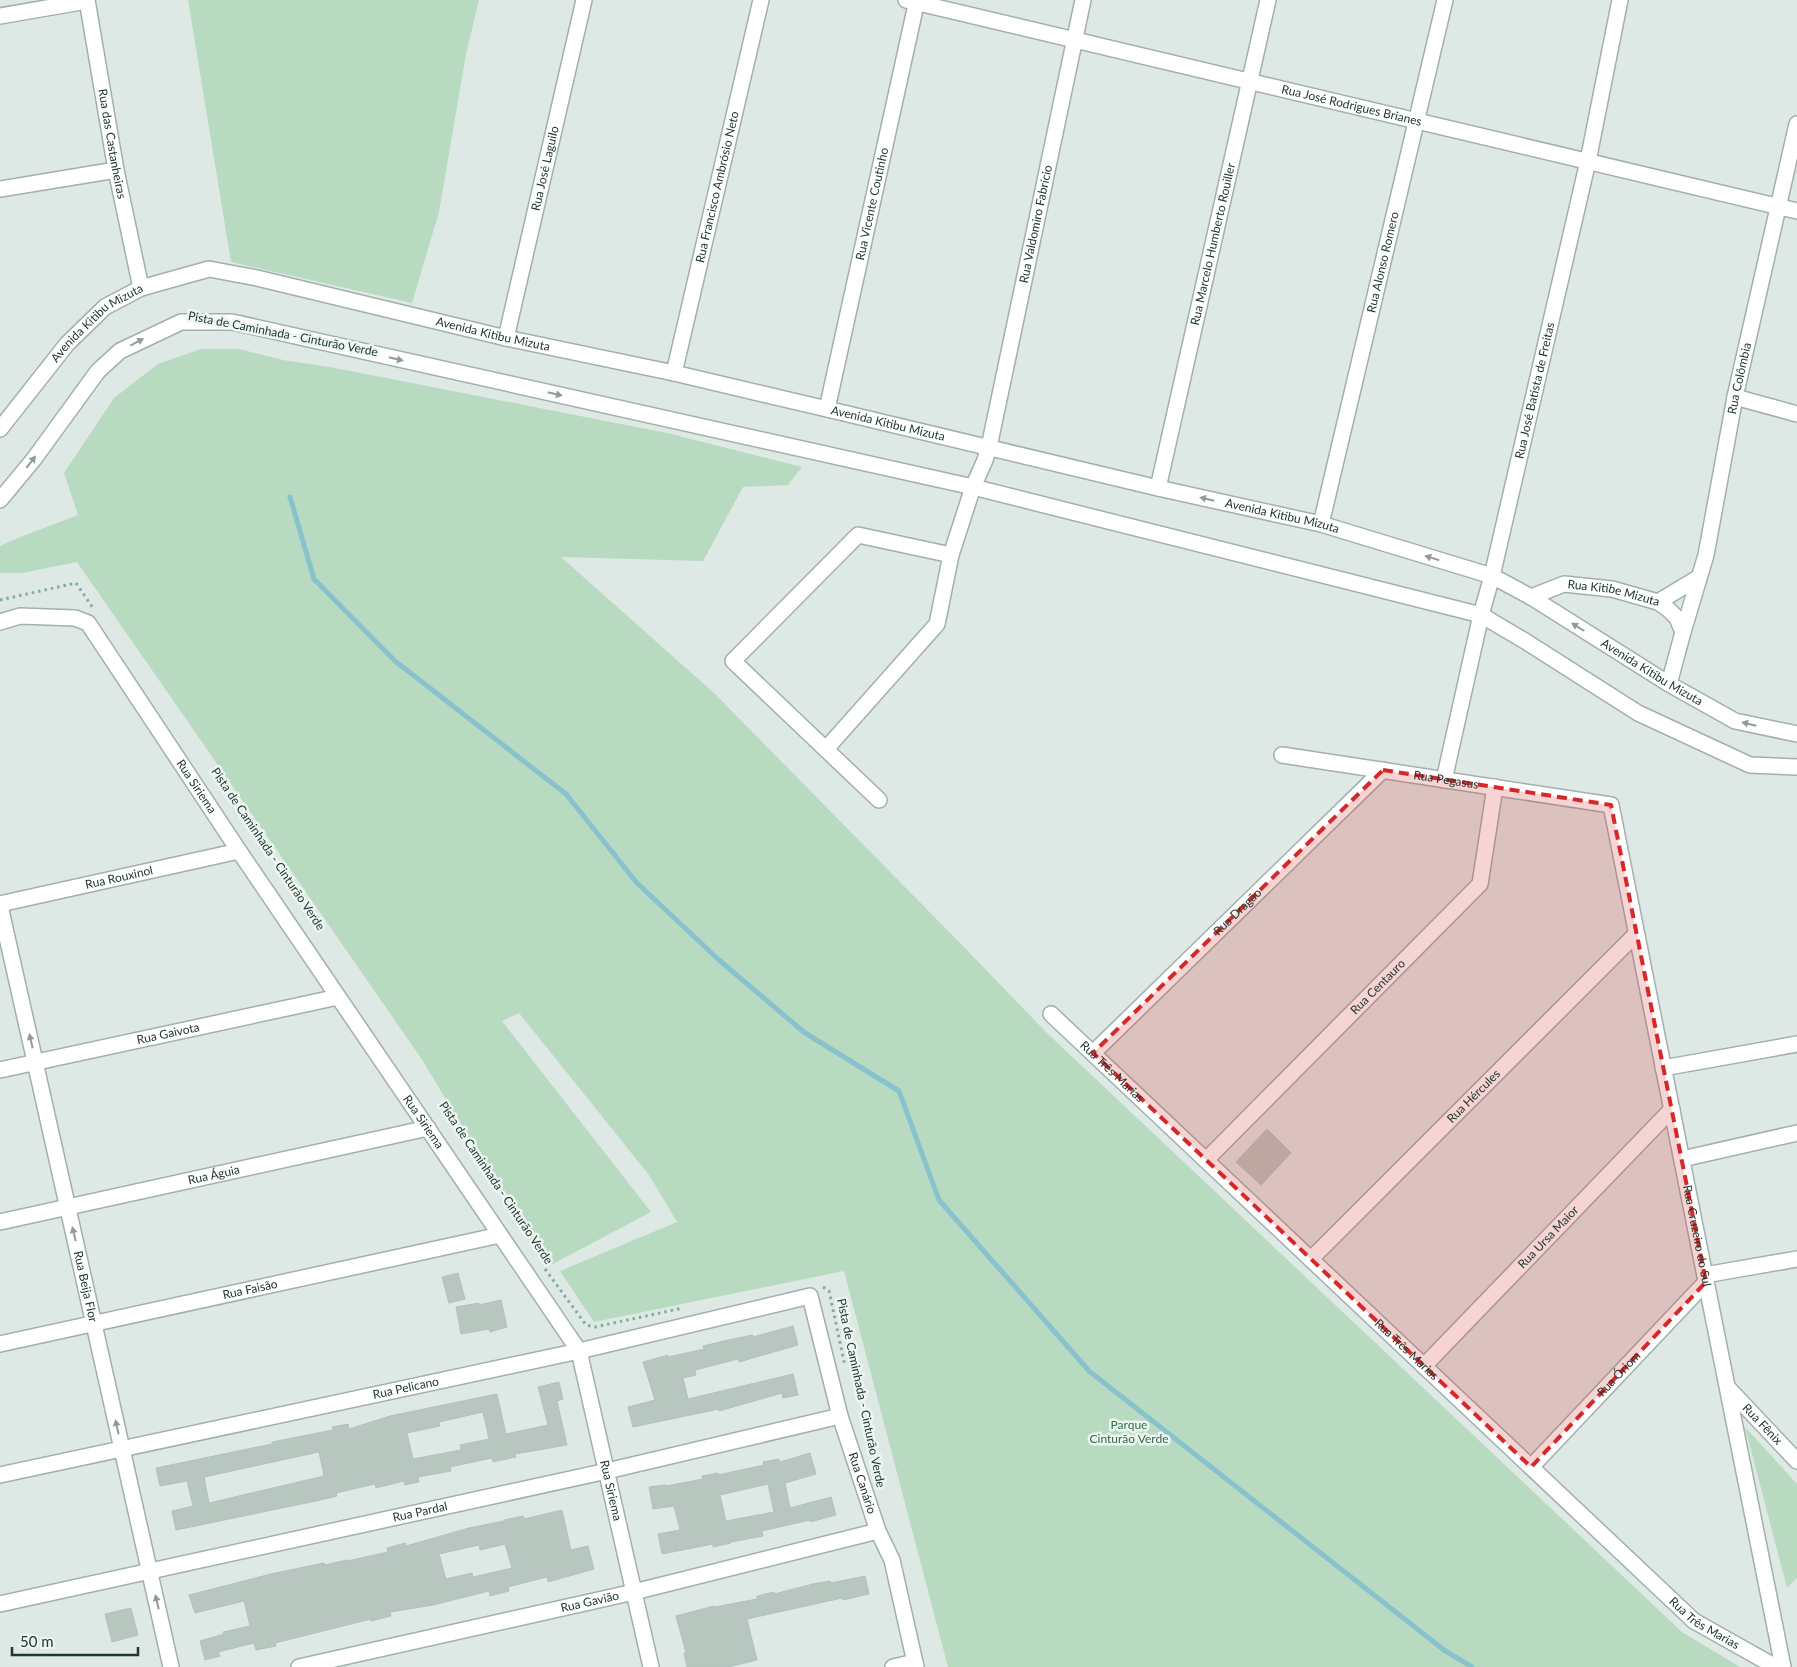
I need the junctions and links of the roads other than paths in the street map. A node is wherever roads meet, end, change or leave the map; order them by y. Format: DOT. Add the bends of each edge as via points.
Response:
graph roads {
  1 [pos="584,0"];
  2 [pos="761,0"];
  3 [pos="1083,0"];
  4 [pos="1268,0"];
  5 [pos="1445,0"];
  6 [pos="1620,0"];
  7 [pos="87,1"];
  8 [pos="913,1"];
  9 [pos="0,16"];
  10 [pos="1074,40"];
  11 [pos="1249,81"];
  12 [pos="1417,121"];
  13 [pos="1797,124"];
  14 [pos="1588,161"];
  15 [pos="116,170"];
  16 [pos="0,189"];
  17 [pos="1778,206"];
  18 [pos="1797,211"];
  19 [pos="141,288"];
  20 [pos="506,338"];
  21 [pos="674,373"];
  22 [pos="1735,397"];
  23 [pos="827,408"];
  24 [pos="1797,414"];
  25 [pos="0,429"];
  26 [pos="989,447"];
  27 [pos="973,487"];
  28 [pos="1158,488"];
  29 [pos="0,500"];
  30 [pos="1321,524"];
  31 [pos="952,555"];
  32 [pos="1492,576"];
  33 [pos="1698,578"];
  34 [pos="1531,597"];
  35 [pos="1658,602"];
  36 [pos="0,610"];
  37 [pos="1480,615"];
  38 [pos="20,616"];
  39 [pos="0,622"];
  40 [pos="1683,632"];
  41 [pos="1670,684"];
  42 [pos="1797,734"];
  43 [pos="826,749"];
  44 [pos="1282,755"];
  45 [pos="1797,767"];
  46 [pos="1383,770"];
  47 [pos="1444,780"];
  48 [pos="1495,787"];
  49 [pos="879,800"];
  50 [pos="1611,805"];
  51 [pos="239,850"];
  52 [pos="0,905"];
  53 [pos="1636,934"];
  54 [pos="338,997"];
  55 [pos="1051,1014"];
  56 [pos="1797,1044"];
  57 [pos="1093,1053"];
  58 [pos="35,1063"];
  59 [pos="1663,1068"];
  60 [pos="0,1070"];
  61 [pos="1672,1110"];
  62 [pos="428,1128"];
  63 [pos="1797,1133"];
  64 [pos="1682,1159"];
  65 [pos="1206,1160"];
  66 [pos="68,1207"];
  67 [pos="0,1222"];
  68 [pos="500,1235"];
  69 [pos="1311,1259"];
  70 [pos="1797,1259"];
  71 [pos="1705,1278"];
  72 [pos="816,1291"];
  73 [pos="94,1324"];
  74 [pos="0,1344"];
  75 [pos="580,1351"];
  76 [pos="1424,1366"];
  77 [pos="1727,1388"];
  78 [pos="840,1416"];
  79 [pos="122,1449"];
  80 [pos="1797,1461"];
  81 [pos="1532,1468"];
  82 [pos="607,1471"];
  83 [pos="0,1475"];
  84 [pos="878,1532"];
  85 [pos="150,1571"];
  86 [pos="634,1592"];
  87 [pos="0,1604"];
  88 [pos="916,1665"];
  89 [pos="171,1667"];
  90 [pos="299,1667"];
  91 [pos="651,1667"];
  92 [pos="894,1667"];
  93 [pos="1776,1667"];
  94 [pos="1783,1667"];
  1 -- 20 [label="street, Rua José Laguilo"];
  2 -- 21 [label="street, Rua Francisco Ambrósio Neto"];
  3 -- 10 [label="street, Rua Valdomiro Fabrício"];
  4 -- 11 [label="street, Rua Marcelo Humberto Rouiller"];
  5 -- 12 [label="street, Rua Alonso Romero"];
  6 -- 14 [label="street, Rua José Batista de Freitas"];
  7 -- 9 [label="street"];
  7 -- 15 [label="street, Rua das Castanheiras"];
  8 -- 10 [label="street, Rua José Rodrigues Brianes"];
  8 -- 23 [label="street, Rua Vicente Coutinho"];
  10 -- 11 [label="street, Rua José Rodrigues Brianes"];
  10 -- 26 [label="street, Rua Valdomiro Fabrício"];
  11 -- 12 [label="street, Rua José Rodrigues Brianes"];
  11 -- 28 [label="street, Rua Marcelo Humberto Rouiller"];
  12 -- 14 [label="street, Rua José Rodrigues Brianes"];
  12 -- 30 [label="street, Rua Alonso Romero"];
  13 -- 17 [label="street, Rua Colômbia"];
  14 -- 17 [label="street, Rua José Rodrigues Brianes"];
  14 -- 32 [label="street, Rua José Batista de Freitas"];
  15 -- 16 [label="street"];
  15 -- 19 [label="street, Rua das Castanheiras"];
  17 -- 18 [label="street, Rua José Rodrigues Brianes"];
  17 -- 22 [label="street, Rua Colômbia"];
  19 -- 20 [label="street, Avenida Kitibu Mizuta" via="209,269"];
  19 -- 25 [label="street, Avenida Kitibu Mizuta" via="105,307 67,344"];
  20 -- 21 [label="street, Avenida Kitibu Mizuta"];
  21 -- 23 [label="street, Avenida Kitibu Mizuta"];
  22 -- 24 [label="street"];
  22 -- 33 [label="street, Rua Colômbia" via="1706,555"];
  23 -- 26 [label="street, Avenida Kitibu Mizuta"];
  26 -- 27 [label="street, Rua Valdomiro Fabrício"];
  26 -- 28 [label="street, Avenida Kitibu Mizuta"];
  29 -- 27 [label="street, one-way" via="98,371 120,351 181,322 232,322"];
  27 -- 31 [label="street, Rua Valdomiro Fabrício"];
  27 -- 37 [label="street"];
  30 -- 28 [label="street, Avenida Kitibu Mizuta, one-way"];
  32 -- 30 [label="street, Avenida Kitibu Mizuta, one-way"];
  31 -- 43 [label="street, Rua Valdomiro Fabrício" via="937,624"];
  31 -- 43 [label="street" via="858,535 733,661"];
  32 -- 34 [label="street, Avenida Kitibu Mizuta"];
  32 -- 37 [label="street, Rua José Batista de Freitas"];
  33 -- 35 [label="street"];
  33 -- 40 [label="street, Rua Colômbia"];
  34 -- 35 [label="street, Rua Kitibe Mizuta" via="1564,584 1612,589"];
  41 -- 34 [label="street, Avenida Kitibu Mizuta, one-way"];
  35 -- 40 [label="street, Rua Kitibe Mizuta" via="1677,618"];
  36 -- 38 [label="street"];
  37 -- 45 [label="street" via="1638,714 1750,765"];
  37 -- 47 [label="street, Rua José Batista de Freitas"];
  38 -- 39 [label="street"];
  38 -- 51 [label="street, Rua Siriema" via="75,618 88,623"];
  40 -- 41 [label="street, Rua Colômbia"];
  42 -- 41 [label="street, Avenida Kitibu Mizuta, one-way" via="1735,721"];
  43 -- 49 [label="street"];
  44 -- 46 [label="street, Rua Pegasus"];
  46 -- 47 [label="street, Rua Pegasus"];
  46 -- 57 [label="street, Rua Dragão"];
  47 -- 48 [label="street, Rua Pegasus"];
  48 -- 50 [label="street, Rua Pegasus"];
  48 -- 65 [label="street, Rua Centauro" via="1480,884"];
  50 -- 53 [label="street, Rua Cruzeiro do Sul"];
  51 -- 52 [label="street, Rua Rouxinol"];
  51 -- 54 [label="street, Rua Siriema"];
  58 -- 52 [label="street, Rua Beija Flor, one-way"];
  53 -- 59 [label="street, Rua Cruzeiro do Sul"];
  53 -- 69 [label="street, Rua Hércules"];
  54 -- 58 [label="street, Rua Gaivota"];
  54 -- 62 [label="street, Rua Siriema"];
  55 -- 57 [label="street, Rua Três Marias"];
  56 -- 59 [label="street"];
  57 -- 65 [label="street, Rua Três Marias"];
  58 -- 60 [label="street, Rua Gaivota"];
  58 -- 66 [label="street, Rua Beija Flor"];
  59 -- 61 [label="street, Rua Cruzeiro do Sul"];
  61 -- 64 [label="street, Rua Cruzeiro do Sul"];
  61 -- 76 [label="street, Rua Ursa Maior"];
  62 -- 66 [label="street, Rua Águia"];
  62 -- 68 [label="street, Rua Siriema"];
  63 -- 64 [label="street"];
  64 -- 71 [label="street, Rua Cruzeiro do Sul"];
  65 -- 69 [label="street, Rua Três Marias"];
  66 -- 67 [label="street, Rua Águia"];
  73 -- 66 [label="street, Rua Beija Flor, one-way"];
  68 -- 73 [label="street, Rua Faisão"];
  68 -- 75 [label="street, Rua Siriema"];
  69 -- 76 [label="street, Rua Três Marias"];
  70 -- 71 [label="street"];
  71 -- 77 [label="street, Rua Cruzeiro do Sul"];
  71 -- 81 [label="street, Rua Óriom"];
  72 -- 75 [label="street, Rua Pelicano"];
  72 -- 78 [label="street, Rua Canário"];
  73 -- 74 [label="street, Rua Faisão"];
  79 -- 73 [label="street, Rua Beija Flor, one-way"];
  75 -- 79 [label="street, Rua Pelicano"];
  75 -- 82 [label="street, Rua Siriema"];
  76 -- 81 [label="street, Rua Três Marias"];
  77 -- 80 [label="street, Rua Fênix"];
  77 -- 94 [label="street, Rua Cruzeiro do Sul"];
  78 -- 82 [label="street, Rua Pardal"];
  78 -- 84 [label="street, Rua Canário"];
  79 -- 83 [label="street, Rua Pelicano"];
  79 -- 85 [label="street, Rua Beija Flor"];
  81 -- 93 [label="street, Rua Três Marias" via="1694,1621"];
  82 -- 85 [label="street, Rua Pardal"];
  82 -- 86 [label="street, Rua Siriema"];
  84 -- 86 [label="street, Rua Gavião"];
  84 -- 88 [label="street, Rua Canário" via="892,1560"];
  85 -- 87 [label="street, Rua Pardal"];
  89 -- 85 [label="street, Rua Beija Flor, one-way"];
  86 -- 90 [label="street, Rua Gavião"];
  86 -- 91 [label="street, Rua Siriema"];
  88 -- 92 [label="street"];
}
